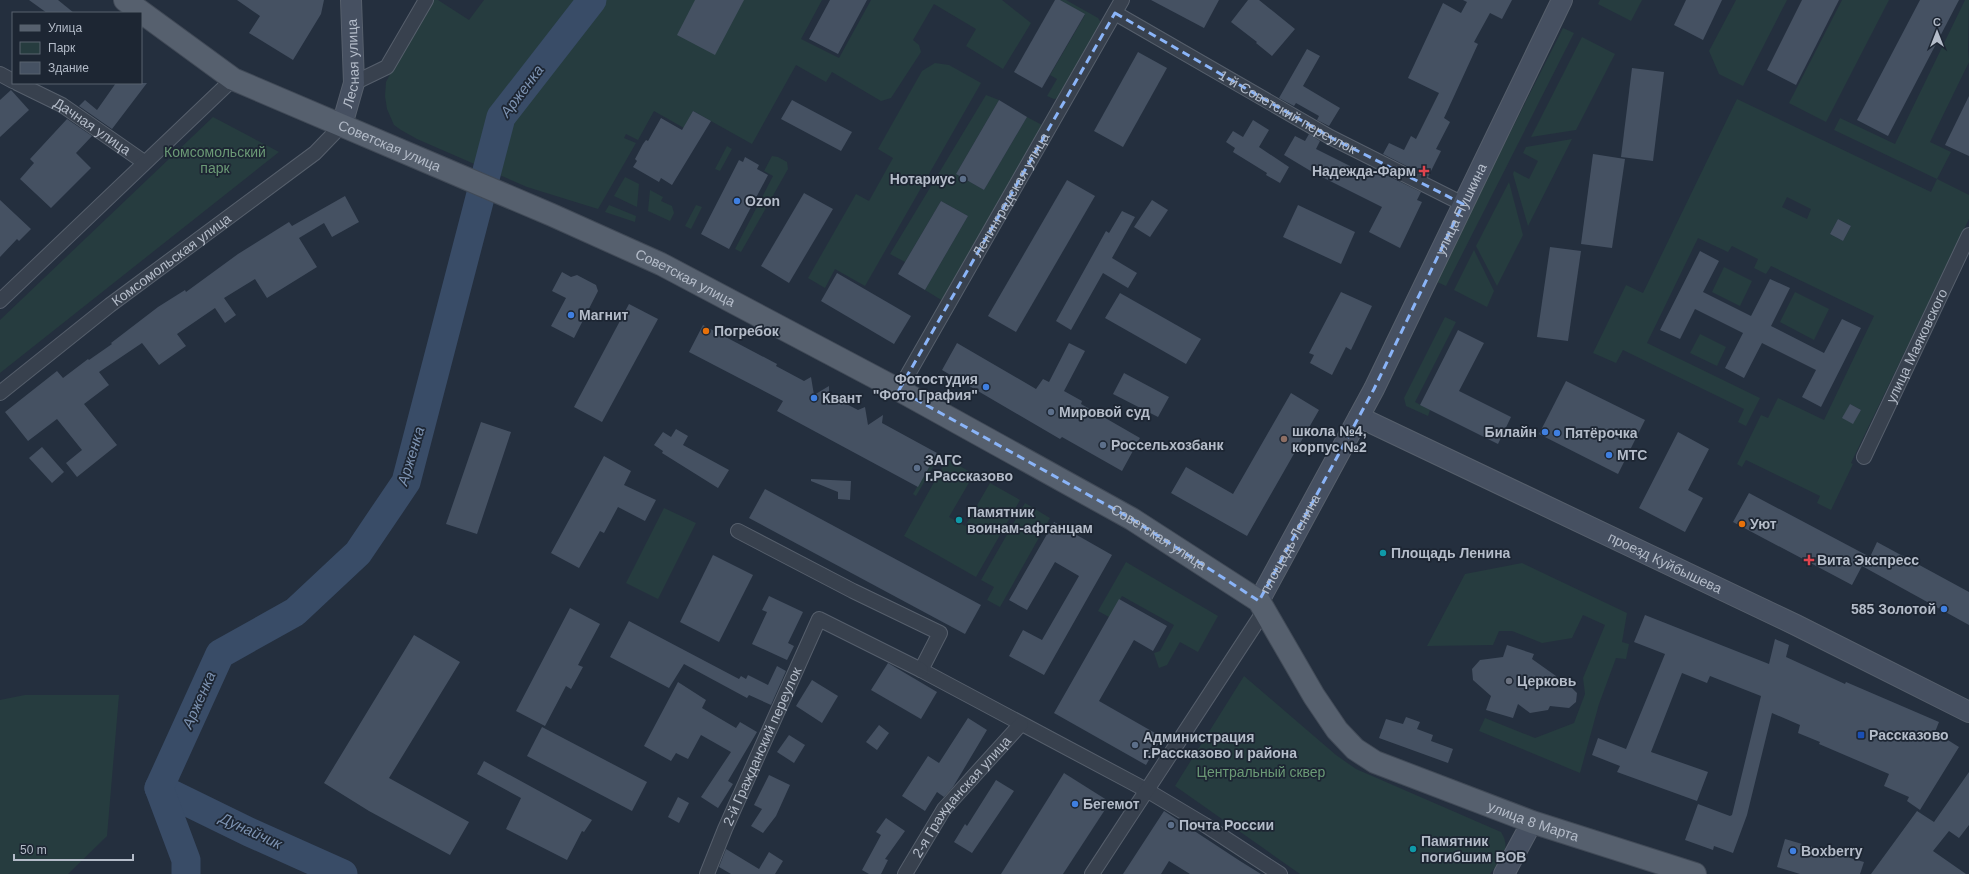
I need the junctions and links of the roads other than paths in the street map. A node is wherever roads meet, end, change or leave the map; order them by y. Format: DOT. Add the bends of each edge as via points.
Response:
graph roads {
  1 [pos="125,0"];
  2 [pos="351,0"];
  3 [pos="426,0"];
  4 [pos="1122,0"];
  5 [pos="1562,0"];
  6 [pos="141,12"];
  7 [pos="142,12"];
  8 [pos="1115,13"];
  9 [pos="0,74"];
  10 [pos="233,79"];
  11 [pos="12,80"];
  12 [pos="354,83"];
  13 [pos="19,84"];
  14 [pos="342,125"];
  15 [pos="144,162"];
  16 [pos="1464,204"];
  17 [pos="1969,235"];
  18 [pos="0,301"];
  19 [pos="899,390"];
  20 [pos="0,393"];
  21 [pos="1359,417"];
  22 [pos="1864,457"];
  23 [pos="738,531"];
  24 [pos="1182,552"];
  25 [pos="1227,580"];
  26 [pos="1262,606"];
  27 [pos="921,670"];
  28 [pos="1969,712"];
  29 [pos="1021,724"];
  30 [pos="1375,762"];
  31 [pos="1148,791"];
  32 [pos="1532,822"];
  33 [pos="707,874"];
  34 [pos="905,874"];
  35 [pos="1092,874"];
  36 [pos="1280,874"];
  37 [pos="1504,874"];
  38 [pos="1696,874"];
  1 -- 6 [label="main road, Советская улица"];
  2 -- 12 [label="street, Лесная улица"];
  3 -- 12 [label="street" via="387,66"];
  4 -- 8 [label="street, Ленинградская улица"];
  5 -- 16 [label="street, улица Пушкина"];
  7 -- 10 [label="main road, Советская улица"];
  8 -- 16 [label="street, 1-й Советский переулок" via="1330,137"];
  8 -- 19 [label="street, Ленинградская улица"];
  9 -- 11 [label="street"];
  10 -- 14 [label="main road, Советская улица"];
  10 -- 15 [label="street"];
  12 -- 14 [label="street, Лесная улица"];
  13 -- 15 [label="street, Дачная улица" via="62,105"];
  14 -- 19 [label="main road, Советская улица" via="667,267"];
  14 -- 20 [label="street, Комсомольская улица" via="315,153 110,305"];
  15 -- 18 [label="street"];
  16 -- 21 [label="street, улица Пушкина"];
  17 -- 22 [label="street, улица Маяковского"];
  19 -- 25 [label="main road, Советская улица" via="1132,519"];
  21 -- 26 [label="street, площадь Ленина"];
  21 -- 28 [label="street, проезд Куйбышева" via="1796,625"];
  23 -- 27 [label="street" via="853,592 940,633"];
  24 -- 25 [label="main road, Советская улица"];
  25 -- 26 [label="main road, Советская улица"];
  26 -- 30 [label="main road, площадь Ленина" via="1314,696 1337,730 1355,749"];
  26 -- 31 [label="street"];
  27 -- 29 [label="street"];
  27 -- 33 [label="street, 2-й Гражданский переулок" via="819,619"];
  29 -- 31 [label="street"];
  29 -- 34 [label="street, 2-я Гражданская улица" via="944,809"];
  30 -- 32 [label="main road, улица 8 Марта"];
  31 -- 35 [label="street"];
  31 -- 36 [label="street"];
  32 -- 37 [label="street"];
  32 -- 38 [label="main road, улица 8 Марта"];
}
